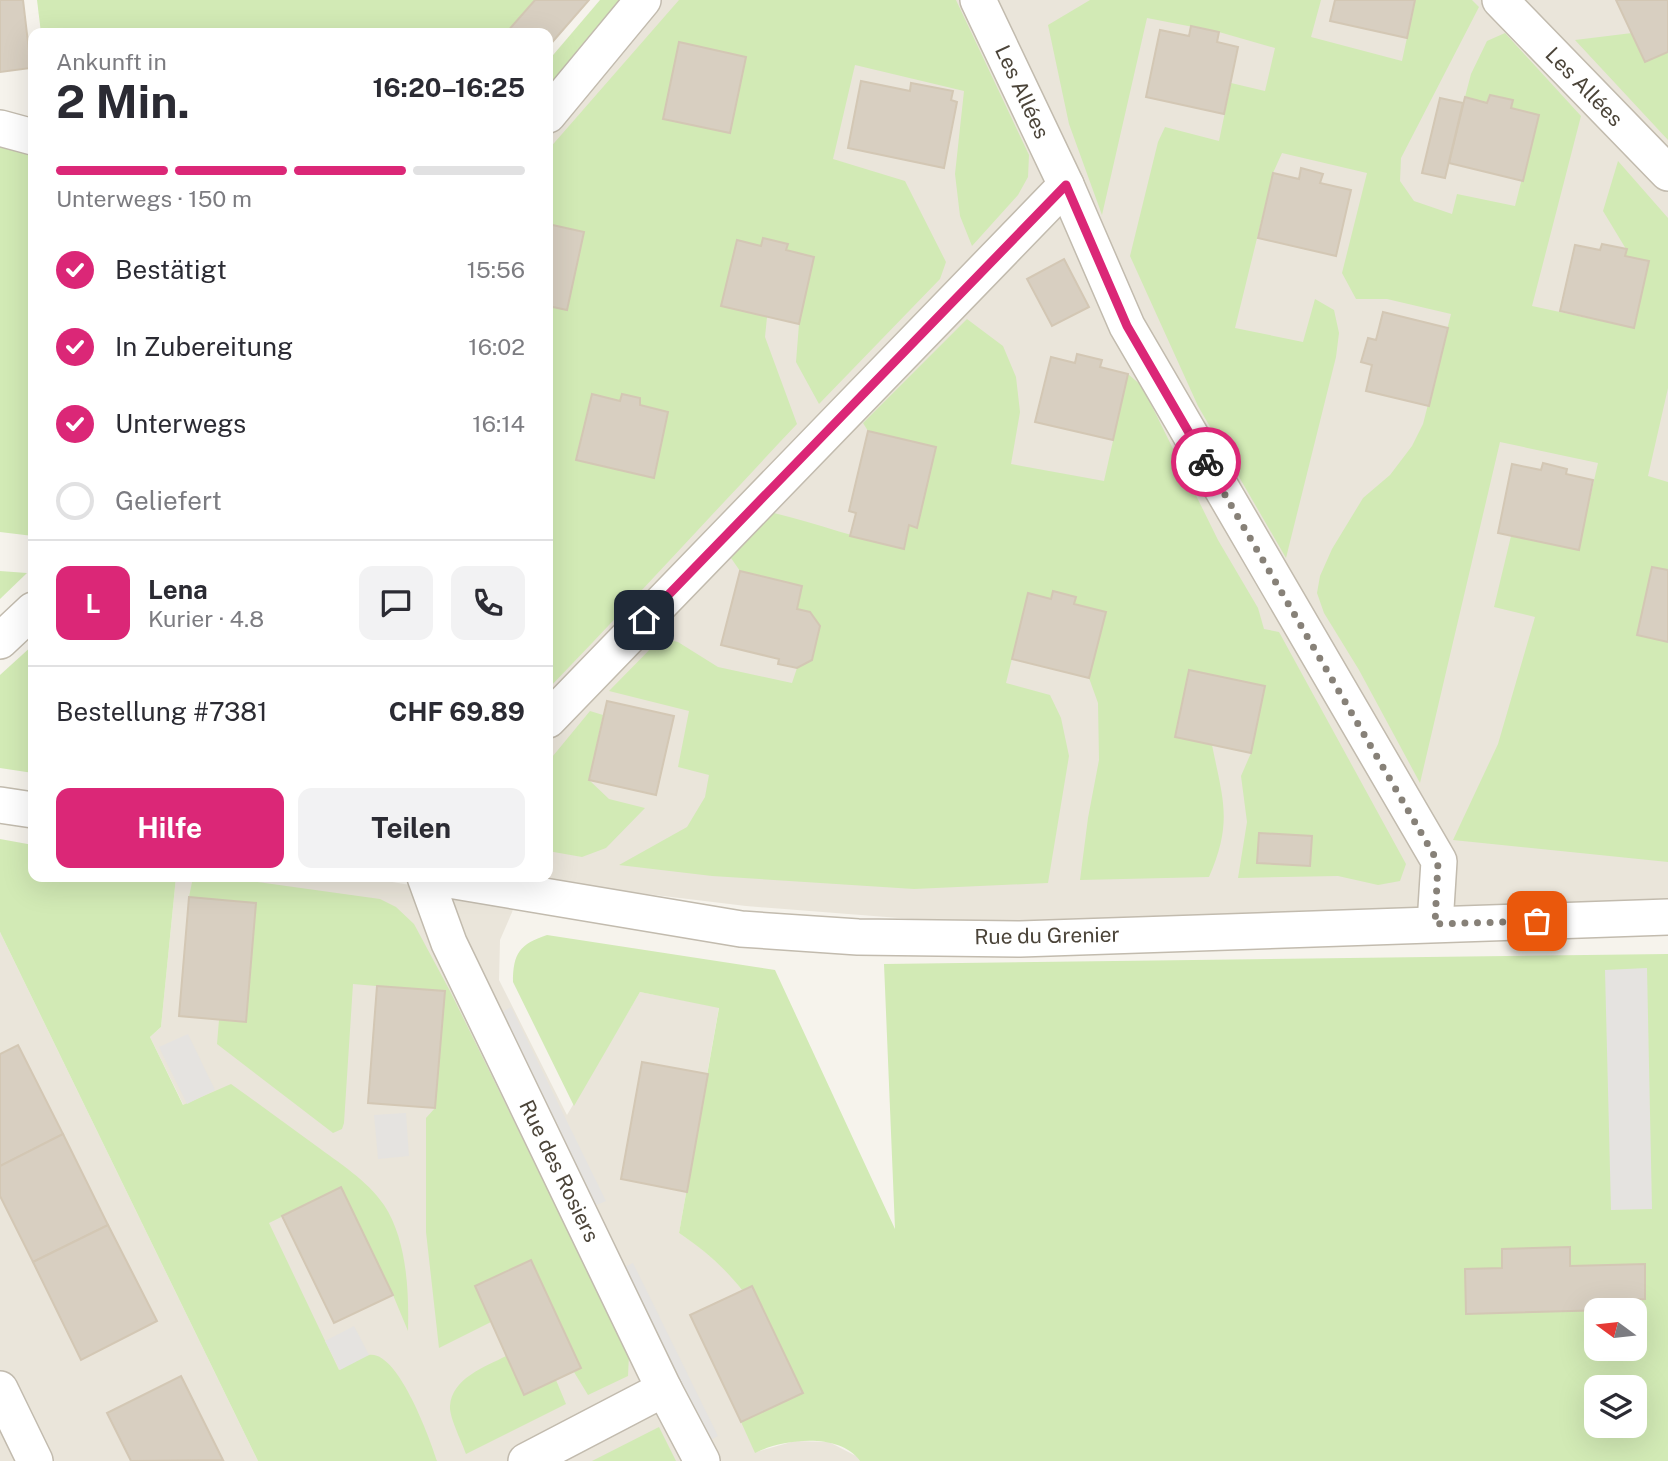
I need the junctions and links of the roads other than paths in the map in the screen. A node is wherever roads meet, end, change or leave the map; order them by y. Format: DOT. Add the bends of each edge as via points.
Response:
graph roads {
  1 [pos="643,0"];
  2 [pos="978,0"];
  3 [pos="1500,0"];
  4 [pos="553,109"];
  5 [pos="1668,173"];
  6 [pos="1066,185"];
  7 [pos="28,615"];
  8 [pos="0,641"];
  9 [pos="553,715"];
  10 [pos="0,805"];
  11 [pos="28,809"];
  12 [pos="427,882"];
  13 [pos="461,882"];
  14 [pos="1668,917"];
  15 [pos="1435,924"];
  16 [pos="0,1390"];
  17 [pos="664,1390"];
  18 [pos="35,1461"];
  19 [pos="526,1461"];
  20 [pos="702,1461"];
  1 -- 4 [label="street"];
  2 -- 6 [label="street, Les Allées"];
  3 -- 5 [label="street, Les Allées"];
  6 -- 9 [label="street"];
  6 -- 15 [label="street, Les Allées" via="1127,326 1438,862"];
  7 -- 8 [label="street"];
  10 -- 11 [label="street"];
  12 -- 17 [label="street, Rue des Rosiers" via="449,943"];
  13 -- 15 [label="street, Rue du Grenier" via="741,929 858,937 1020,939"];
  14 -- 15 [label="street, Rue du Grenier"];
  16 -- 18 [label="street"];
  17 -- 19 [label="street"];
  17 -- 20 [label="street, Rue des Rosiers"];
}
